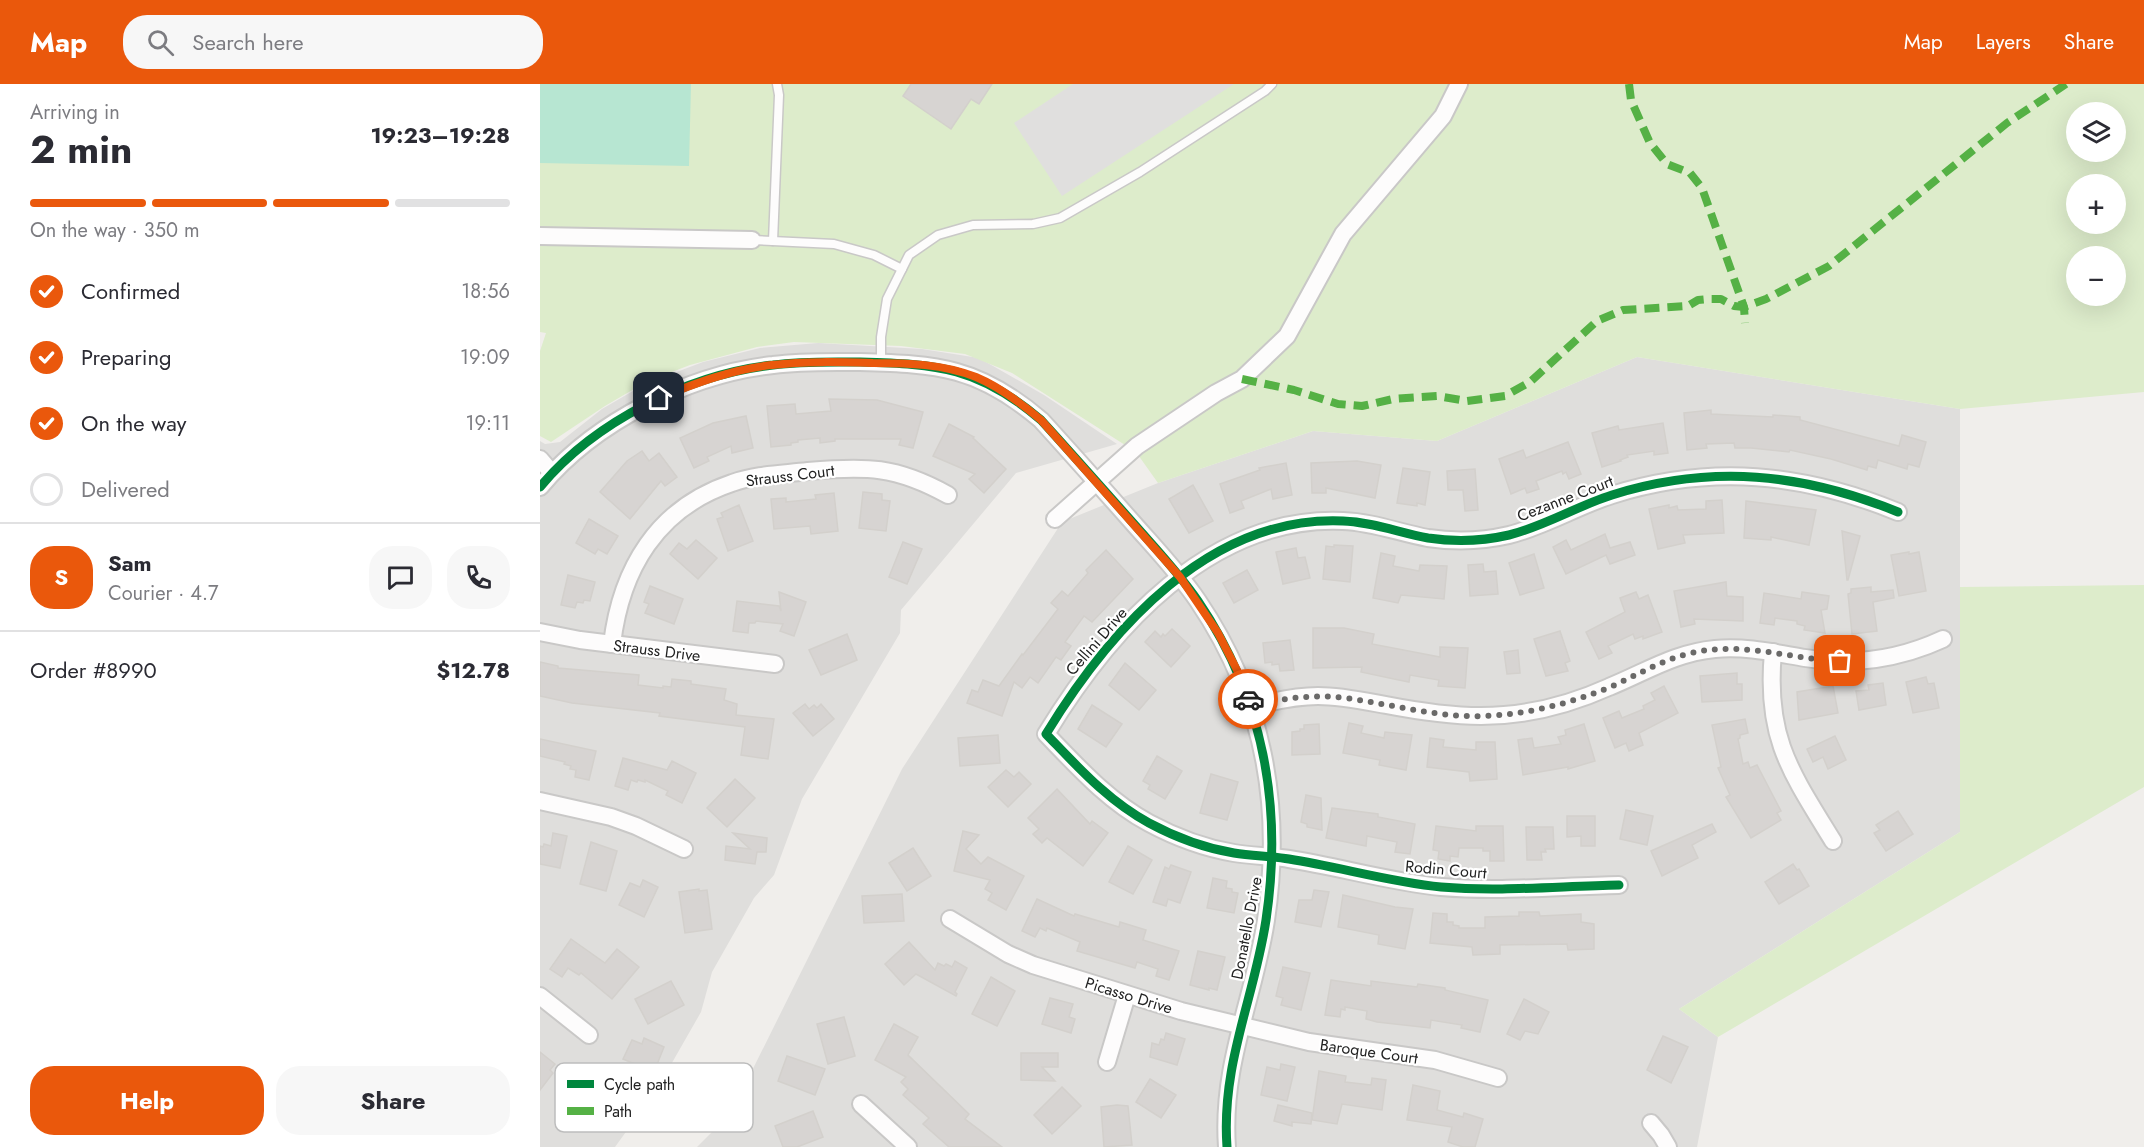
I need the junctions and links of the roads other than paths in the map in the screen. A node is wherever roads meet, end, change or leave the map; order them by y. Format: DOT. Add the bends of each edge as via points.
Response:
graph roads {
  1 [pos="777,84"];
  2 [pos="1272,84"];
  3 [pos="1459,84"];
  4 [pos="540,236"];
  5 [pos="752,240"];
  6 [pos="773,241"];
  7 [pos="902,269"];
  8 [pos="881,363"];
  9 [pos="540,459"];
  10 [pos="552,473"];
  11 [pos="1097,483"];
  12 [pos="540,487"];
  13 [pos="948,495"];
  14 [pos="1898,512"];
  15 [pos="1055,519"];
  16 [pos="1180,577"];
  17 [pos="540,632"];
  18 [pos="1943,639"];
  19 [pos="612,644"];
  20 [pos="1773,652"];
  21 [pos="775,664"];
  22 [pos="1251,707"];
  23 [pos="1046,734"];
  24 [pos="540,801"];
  25 [pos="1833,841"];
  26 [pos="684,849"];
  27 [pos="1273,857"];
  28 [pos="1619,885"];
  29 [pos="950,919"];
  30 [pos="1127,995"];
  31 [pos="540,996"];
  32 [pos="1240,1025"];
  33 [pos="589,1035"];
  34 [pos="1107,1062"];
  35 [pos="1498,1078"];
  36 [pos="861,1104"];
  37 [pos="1651,1123"];
  38 [pos="908,1147"];
  39 [pos="1227,1147"];
  40 [pos="1668,1147"];
  1 -- 6 [label="lane"];
  2 -- 7 [label="lane" via="1140,172 1060,218 1033,225 973,225 938,235 909,255"];
  3 -- 11 [label="street" via="1443,116 1343,234 1287,336 1242,379 1137,446"];
  4 -- 5 [label="street"];
  5 -- 6 [label="lane"];
  6 -- 7 [label="lane" via="834,244 874,255"];
  7 -- 8 [label="lane" via="887,299"];
  8 -- 10 [label="street, Donatello Drive" via="771,365 693,384 624,417"];
  8 -- 11 [label="street, Donatello Drive" via="950,369 998,388 1041,420"];
  9 -- 10 [label="street"];
  10 -- 12 [label="street, Donatello Drive"];
  11 -- 15 [label="street"];
  11 -- 16 [label="street, Donatello Drive"];
  13 -- 19 [label="street, Strauss Court" via="901,473 875,468 759,476 710,491 672,517 639,557 618,605"];
  14 -- 16 [label="street, Cezanne Court" via="1863,497 1796,480 1757,476 1690,478 1610,495 1536,526 1481,539 1428,538 1345,521 1286,525 1229,544"];
  16 -- 22 [label="street, Donatello Drive" via="1218,633"];
  16 -- 23 [label="street, Cellini Drive" via="1116,637"];
  17 -- 19 [label="street, Strauss Drive"];
  18 -- 20 [label="street" via="1906,653 1854,661"];
  19 -- 21 [label="street, Strauss Drive"];
  20 -- 22 [label="street" via="1742,648 1692,653 1666,660 1581,698 1518,713 1447,715 1318,696"];
  20 -- 25 [label="street" via="1771,680 1776,730 1794,777"];
  22 -- 27 [label="street, Donatello Drive" via="1269,780"];
  23 -- 27 [label="street, Rodin Court" via="1095,785 1147,822 1203,846"];
  24 -- 26 [label="street" via="611,817"];
  27 -- 28 [label="street, Rodin Court" via="1470,889"];
  27 -- 32 [label="street, Donatello Drive" via="1265,924"];
  29 -- 30 [label="street, Picasso Drive" via="1019,959"];
  30 -- 32 [label="street, Picasso Drive"];
  30 -- 34 [label="street"];
  31 -- 33 [label="street"];
  32 -- 35 [label="street, Baroque Court" via="1309,1042 1435,1060"];
  32 -- 39 [label="street, Donatello Drive" via="1227,1095"];
  36 -- 38 [label="street"];
  37 -- 40 [label="street"];
}
